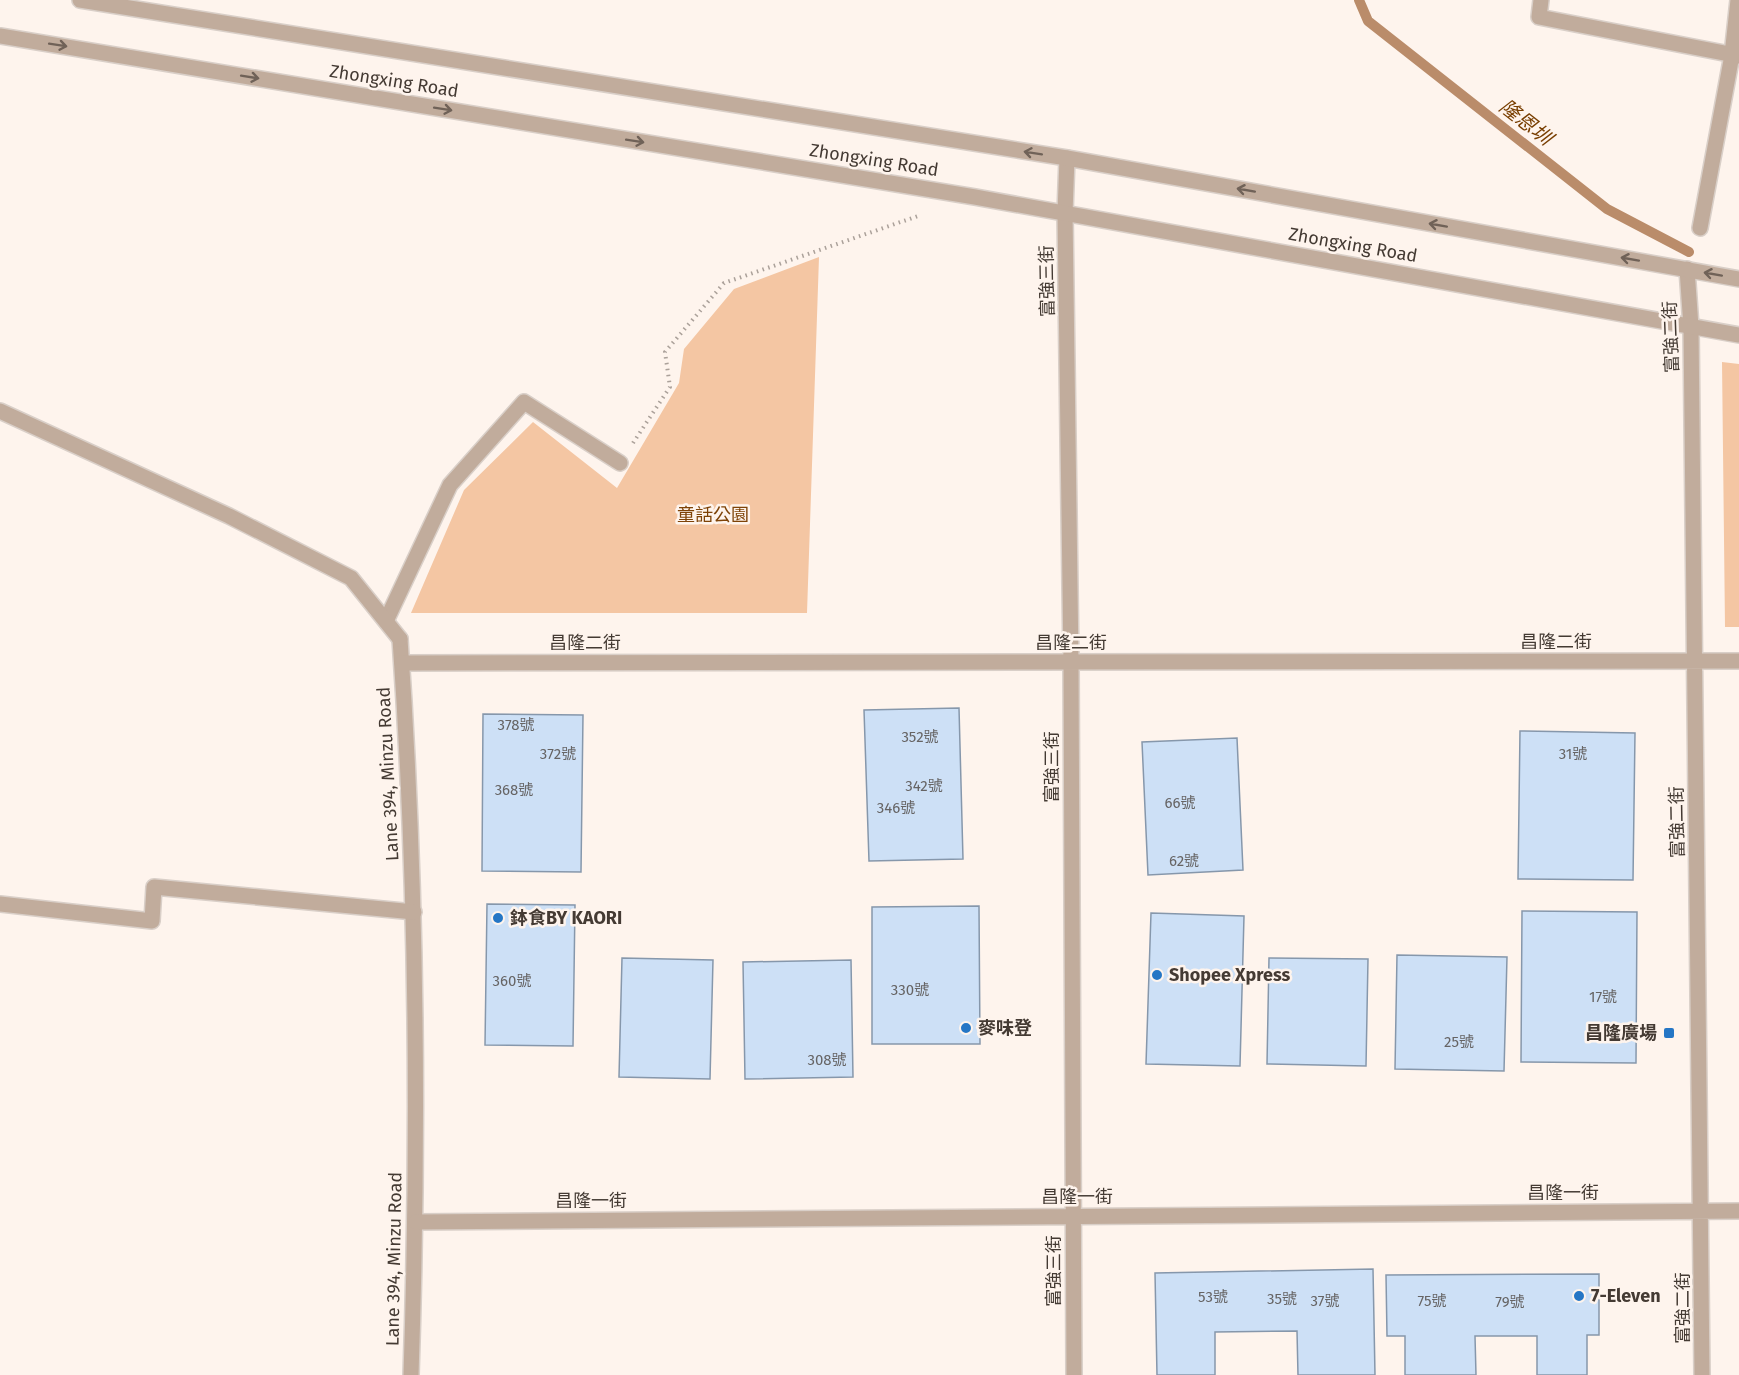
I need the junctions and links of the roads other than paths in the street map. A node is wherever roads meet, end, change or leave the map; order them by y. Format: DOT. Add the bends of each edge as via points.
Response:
graph roads {
  1 [pos="80,0"];
  2 [pos="1541,0"];
  3 [pos="1738,0"];
  4 [pos="0,36"];
  5 [pos="1735,55"];
  6 [pos="1067,158"];
  7 [pos="1065,213"];
  8 [pos="1700,228"];
  9 [pos="1687,269"];
  10 [pos="1739,279"];
  11 [pos="1691,327"];
  12 [pos="1739,335"];
  13 [pos="0,411"];
  14 [pos="620,463"];
  15 [pos="386,621"];
  16 [pos="1694,661"];
  17 [pos="1739,661"];
  18 [pos="1071,662"];
  19 [pos="402,663"];
  20 [pos="0,904"];
  21 [pos="414,912"];
  22 [pos="1739,1211"];
  23 [pos="1702,1212"];
  24 [pos="1074,1217"];
  25 [pos="416,1222"];
  26 [pos="411,1375"];
  27 [pos="1074,1375"];
  28 [pos="1702,1375"];
  6 -- 1 [label="street, Zhongxing Road, one-way"];
  2 -- 5 [label="street" via="1539,17"];
  3 -- 5 [label="street"];
  4 -- 7 [label="street, Zhongxing Road, one-way"];
  5 -- 8 [label="street"];
  6 -- 7 [label="street, 富強三街"];
  9 -- 6 [label="street, Zhongxing Road, one-way"];
  7 -- 11 [label="street, Zhongxing Road"];
  7 -- 18 [label="street, 富強三街"];
  10 -- 9 [label="street, Zhongxing Road, one-way"];
  9 -- 11 [label="street, 富強二街"];
  11 -- 12 [label="street, Zhongxing Road"];
  11 -- 16 [label="street, 富強二街"];
  13 -- 15 [label="street, Lane 394, Minzu Road" via="230,516 351,578"];
  14 -- 15 [label="street" via="524,402 450,485"];
  15 -- 19 [label="street, Lane 394, Minzu Road" via="400,639"];
  16 -- 17 [label="street, 昌隆二街"];
  16 -- 18 [label="street, 昌隆二街"];
  16 -- 23 [label="street, 富強二街"];
  18 -- 19 [label="street, 昌隆二街"];
  18 -- 24 [label="street, 富強三街"];
  19 -- 21 [label="street, Lane 394, Minzu Road"];
  20 -- 21 [label="street" via="152,921 154,887"];
  21 -- 25 [label="street, Lane 394, Minzu Road"];
  22 -- 23 [label="street, 昌隆一街"];
  23 -- 24 [label="street, 昌隆一街"];
  23 -- 28 [label="street, 富強二街"];
  24 -- 25 [label="street, 昌隆一街"];
  24 -- 27 [label="street, 富強三街"];
  25 -- 26 [label="street, Lane 394, Minzu Road"];
}
